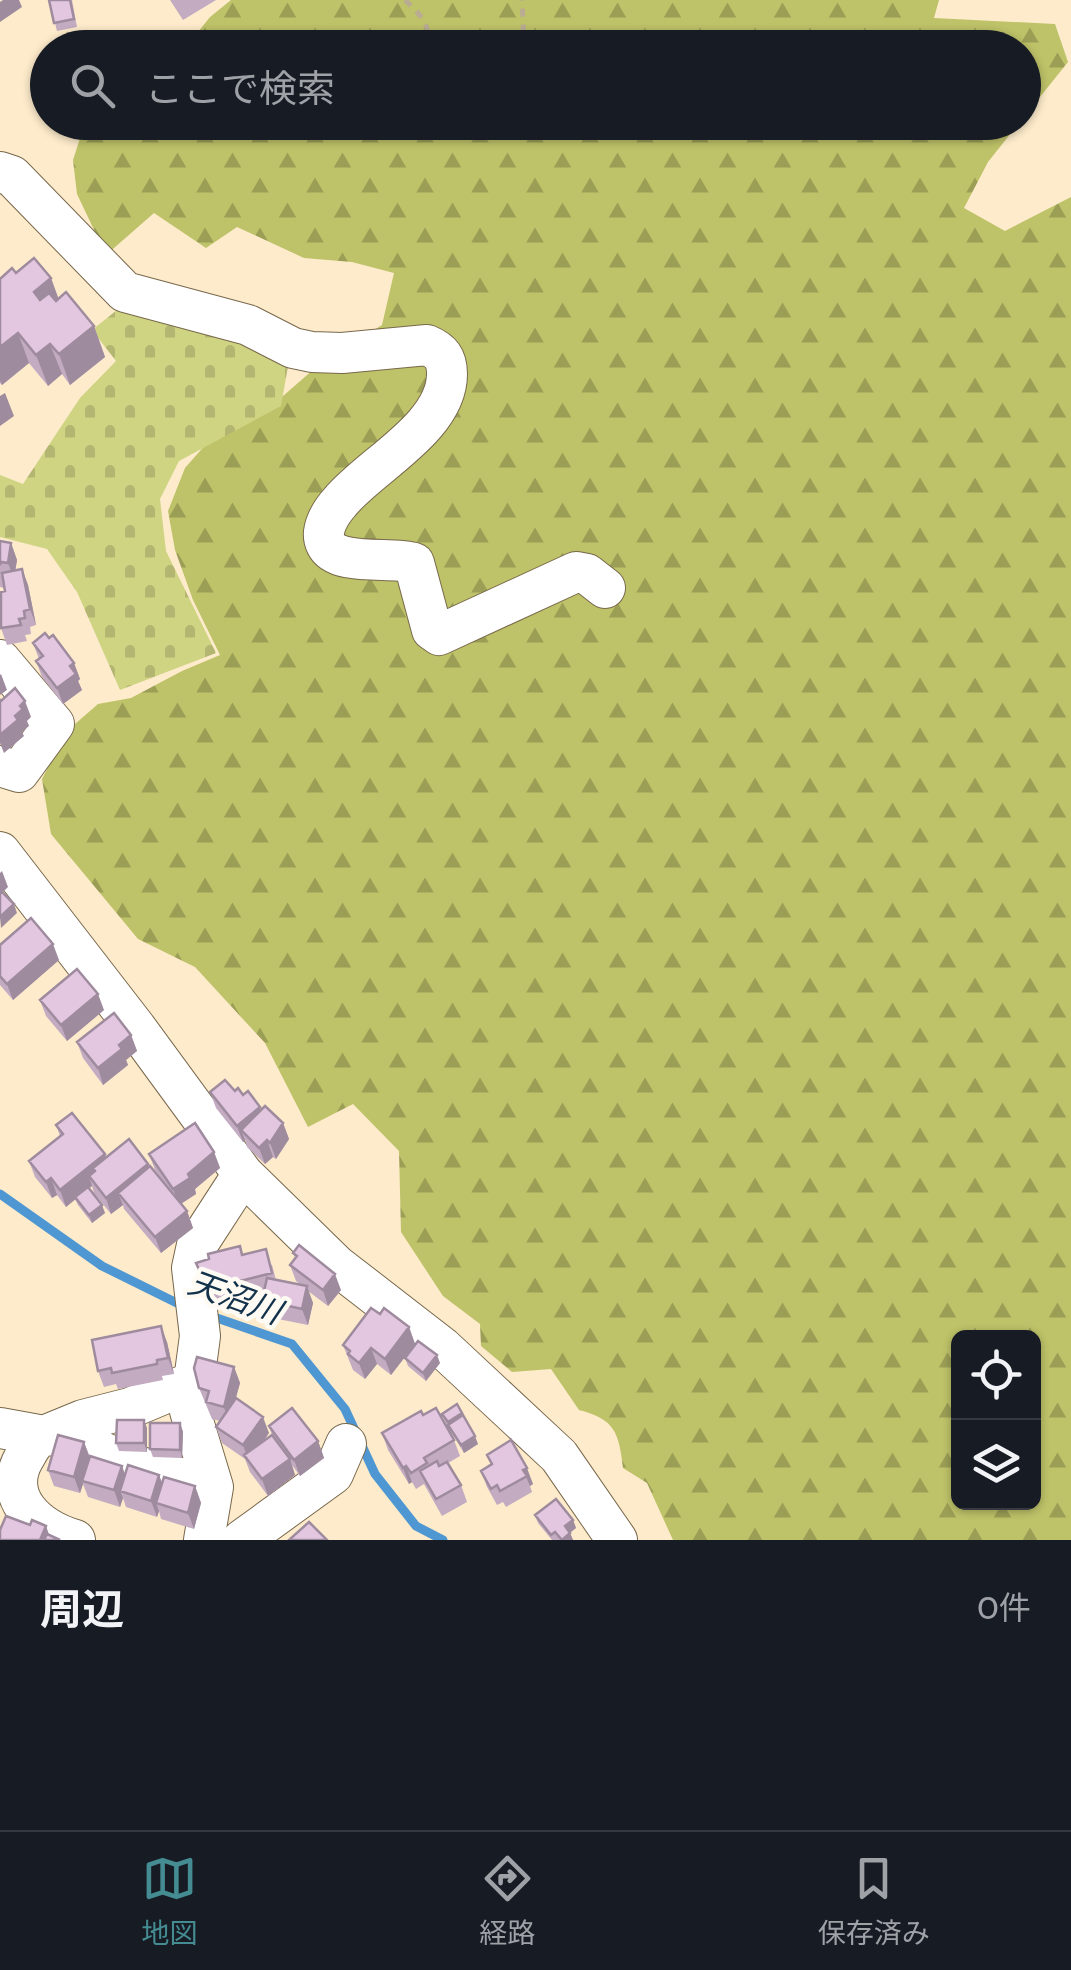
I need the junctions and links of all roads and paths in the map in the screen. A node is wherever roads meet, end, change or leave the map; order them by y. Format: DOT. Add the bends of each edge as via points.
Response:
graph roads {
  1 [pos="405,0"];
  2 [pos="522,0"];
  3 [pos="428,30"];
  4 [pos="524,30"];
  5 [pos="0,172"];
  6 [pos="605,588"];
  7 [pos="0,660"];
  8 [pos="0,766"];
  9 [pos="0,852"];
  10 [pos="243,1174"];
  11 [pos="192,1382"];
  12 [pos="0,1428"];
  13 [pos="44,1436"];
  14 [pos="346,1444"];
  15 [pos="212,1486"];
  16 [pos="75,1540"];
  17 [pos="204,1540"];
  18 [pos="242,1540"];
  19 [pos="617,1540"];
  1 -- 3 [label="path"];
  2 -- 4 [label="path"];
  5 -- 6 [label="street" via="12,176 125,292 248,324 312,352 439,350 447,379 430,416 343,498 324,528 335,554 414,563 439,635 576,572"];
  7 -- 8 [label="street" via="54,724 19,772"];
  9 -- 10 [label="street" via="33,920 136,1028"];
  10 -- 11 [label="street" via="197,1245 192,1268 200,1336"];
  10 -- 19 [label="street" via="336,1266 442,1347 559,1456"];
  11 -- 13 [label="street"];
  11 -- 15 [label="street" via="190,1411"];
  12 -- 13 [label="street"];
  13 -- 15 [label="street"];
  13 -- 16 [label="street" via="18,1468 16,1493 31,1516"];
  14 -- 18 [label="street" via="333,1474"];
  15 -- 17 [label="street"];
}
